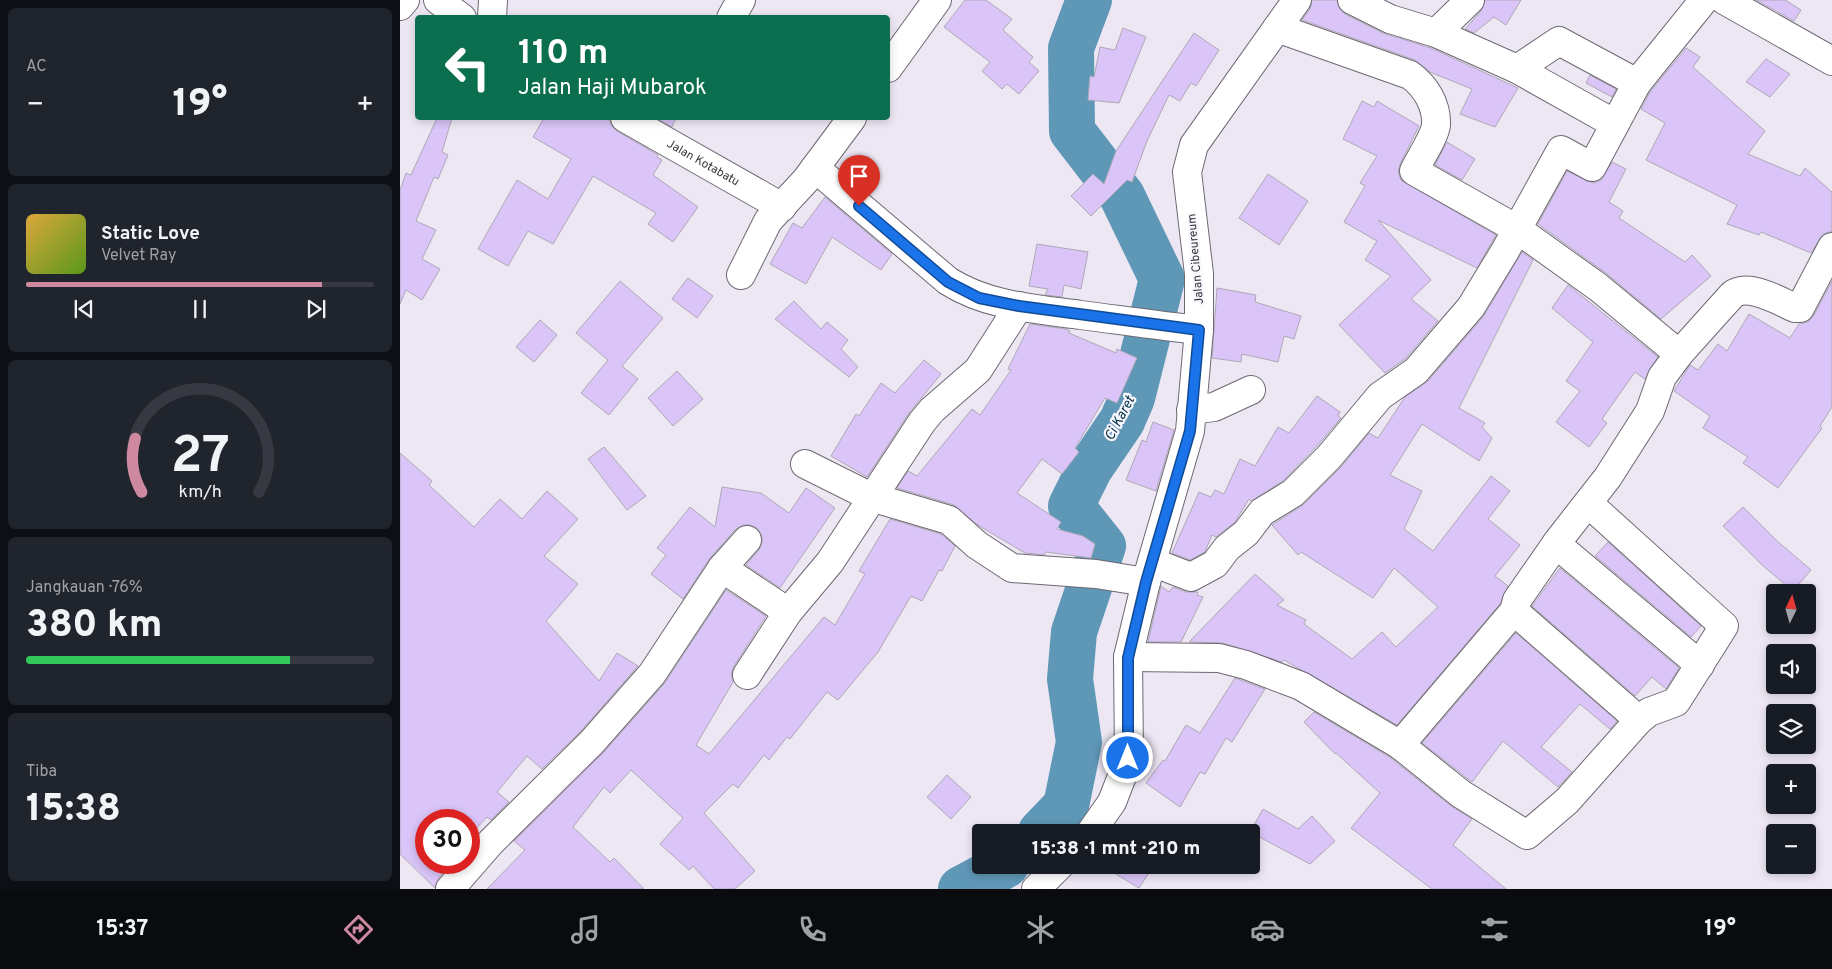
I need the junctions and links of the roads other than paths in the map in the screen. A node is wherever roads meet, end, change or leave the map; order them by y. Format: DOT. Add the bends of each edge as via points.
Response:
graph roads {
  1 [pos="405,0"];
  2 [pos="438,0"];
  3 [pos="493,0"];
  4 [pos="741,0"];
  5 [pos="937,0"];
  6 [pos="1297,0"];
  7 [pos="1352,0"];
  8 [pos="1470,0"];
  9 [pos="1704,0"];
  10 [pos="1724,0"];
  11 [pos="400,6"];
  12 [pos="458,15"];
  13 [pos="492,15"];
  14 [pos="733,15"];
  15 [pos="1277,28"];
  16 [pos="1436,32"];
  17 [pos="1832,61"];
  18 [pos="890,65"];
  19 [pos="1517,69"];
  20 [pos="1637,83"];
  21 [pos="631,120"];
  22 [pos="851,120"];
  23 [pos="1615,124"];
  24 [pos="815,168"];
  25 [pos="782,207"];
  26 [pos="1517,229"];
  27 [pos="1832,247"];
  28 [pos="741,275"];
  29 [pos="1019,306"];
  30 [pos="1199,330"];
  31 [pos="1679,354"];
  32 [pos="1251,390"];
  33 [pos="1191,410"];
  34 [pos="805,464"];
  35 [pos="871,497"];
  36 [pos="1588,503"];
  37 [pos="747,540"];
  38 [pos="1556,544"];
  39 [pos="722,568"];
  40 [pos="1149,572"];
  41 [pos="1514,611"];
  42 [pos="788,612"];
  43 [pos="1128,658"];
  44 [pos="1700,665"];
  45 [pos="747,675"];
  46 [pos="1639,720"];
  47 [pos="1400,746"];
  48 [pos="1096,824"];
  49 [pos="1051,874"];
  50 [pos="450,889"];
  51 [pos="1036,889"];
  1 -- 11 [label="street"];
  2 -- 12 [label="street"];
  3 -- 13 [label="street"];
  4 -- 14 [label="street"];
  5 -- 18 [label="street"];
  6 -- 15 [label="street, Jalan Cibeureum"];
  7 -- 16 [label="street" via="1390,19"];
  8 -- 16 [label="street"];
  9 -- 20 [label="street"];
  10 -- 17 [label="street"];
  15 -- 26 [label="street" via="1410,75 1424,86 1433,107 1436,126 1414,171"];
  15 -- 30 [label="street, Jalan Cibeureum" via="1194,145 1188,165 1199,274"];
  16 -- 19 [label="street"];
  19 -- 20 [label="street" via="1559,41"];
  19 -- 23 [label="street"];
  20 -- 23 [label="street"];
  21 -- 25 [label="street, Jalan Kotabatu"];
  22 -- 24 [label="street"];
  23 -- 26 [label="street" via="1592,167 1561,150"];
  24 -- 25 [label="street"];
  24 -- 29 [label="street" via="948,282 979,298"];
  25 -- 28 [label="street" via="768,221"];
  26 -- 31 [label="street" via="1598,287"];
  26 -- 40 [label="street" via="1470,307 1416,371 1380,396 1329,457 1293,493 1262,512 1215,564 1191,577"];
  27 -- 31 [label="street" via="1800,308 1739,290"];
  29 -- 30 [label="street"];
  29 -- 35 [label="street" via="978,370 932,410"];
  30 -- 33 [label="street, Jalan Cibeureum"];
  31 -- 36 [label="street" via="1662,377 1650,410"];
  32 -- 33 [label="street" via="1214,407"];
  33 -- 40 [label="street, Jalan Cibeureum" via="1190,431"];
  34 -- 35 [label="street"];
  35 -- 40 [label="street" via="949,520 977,546 1012,568 1096,574"];
  35 -- 42 [label="street" via="830,562"];
  36 -- 38 [label="street"];
  36 -- 44 [label="street" via="1724,626"];
  37 -- 39 [label="street"];
  38 -- 41 [label="street" via="1517,600"];
  38 -- 44 [label="street"];
  39 -- 42 [label="street"];
  39 -- 50 [label="street" via="652,674 592,742 491,842"];
  40 -- 43 [label="street, Jalan Cibeureum"];
  41 -- 46 [label="street"];
  41 -- 47 [label="street"];
  42 -- 45 [label="street"];
  43 -- 47 [label="street" via="1219,658 1246,665 1301,686"];
  43 -- 48 [label="street, Jalan Cibeureum" via="1128,758 1112,802"];
  44 -- 46 [label="street" via="1676,702 1649,712"];
  46 -- 47 [label="street" via="1567,801 1528,835 1461,794"];
  49 -- 51 [label="street"];
}
